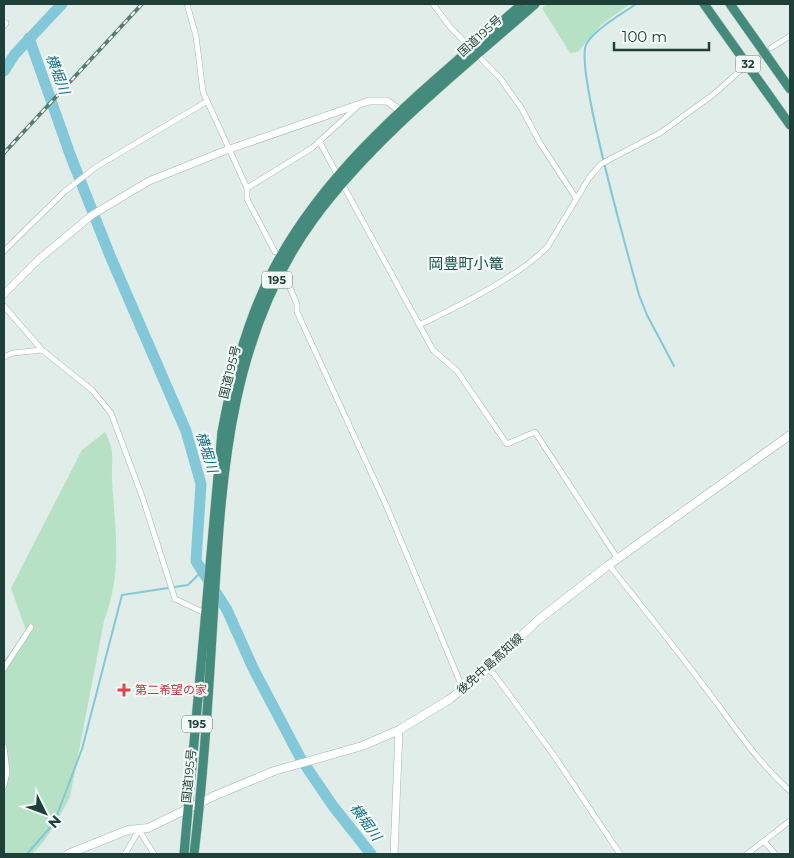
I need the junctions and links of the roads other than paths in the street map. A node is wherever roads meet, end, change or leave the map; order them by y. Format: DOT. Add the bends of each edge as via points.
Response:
graph roads {
  1 [pos="187,4"];
  2 [pos="433,4"];
  3 [pos="522,4"];
  4 [pos="534,4"];
  5 [pos="704,4"];
  6 [pos="730,4"];
  7 [pos="790,36"];
  8 [pos="478,48"];
  9 [pos="771,48"];
  10 [pos="742,69"];
  11 [pos="790,89"];
  12 [pos="206,102"];
  13 [pos="361,104"];
  14 [pos="405,114"];
  15 [pos="790,125"];
  16 [pos="319,141"];
  17 [pos="228,149"];
  18 [pos="340,180"];
  19 [pos="246,188"];
  20 [pos="576,198"];
  21 [pos="4,251"];
  22 [pos="275,252"];
  23 [pos="287,281"];
  24 [pos="4,294"];
  25 [pos="4,306"];
  26 [pos="420,325"];
  27 [pos="42,350"];
  28 [pos="4,357"];
  29 [pos="790,435"];
  30 [pos="618,559"];
  31 [pos="609,565"];
  32 [pos="210,615"];
  33 [pos="31,627"];
  34 [pos="4,668"];
  35 [pos="487,669"];
  36 [pos="464,689"];
  37 [pos="399,730"];
  38 [pos="4,747"];
  39 [pos="4,786"];
  40 [pos="790,791"];
  41 [pos="199,804"];
  42 [pos="189,809"];
  43 [pos="790,821"];
  44 [pos="139,830"];
  45 [pos="764,841"];
  46 [pos="68,854"];
  47 [pos="125,854"];
  48 [pos="154,854"];
  49 [pos="184,854"];
  50 [pos="194,854"];
  51 [pos="394,854"];
  52 [pos="620,854"];
  53 [pos="747,854"];
  54 [pos="775,854"];
  1 -- 12 [label="street" via="196,36"];
  2 -- 8 [label="street" via="450,27"];
  3 -- 8 [label="highway, 国道195号 / 195"];
  4 -- 8 [label="highway, 国道195号 / 195"];
  5 -- 15 [label="highway, 32"];
  6 -- 11 [label="highway, 32"];
  7 -- 9 [label="street"];
  8 -- 14 [label="highway, 国道195号 / 195"];
  8 -- 20 [label="street" via="522,109"];
  10 -- 20 [label="street" via="660,133 601,164"];
  12 -- 17 [label="street"];
  12 -- 21 [label="street" via="80,180"];
  13 -- 14 [label="street" via="386,101"];
  13 -- 16 [label="street"];
  13 -- 17 [label="street"];
  14 -- 18 [label="highway, 国道195号 / 195"];
  16 -- 18 [label="street"];
  16 -- 19 [label="street"];
  17 -- 19 [label="street"];
  17 -- 24 [label="street" via="163,174 95,213 39,259"];
  18 -- 26 [label="street"];
  18 -- 32 [label="highway, 国道195号 / 195" via="293,250 262,312 247,352 231,428 214,603"];
  18 -- 32 [label="highway, 国道195号 / 195" via="308,214 272,271 242,345 222,432 209,567"];
  19 -- 22 [label="street" via="247,199"];
  20 -- 26 [label="street" via="541,254"];
  23 -- 36 [label="street" via="297,312 386,505"];
  25 -- 27 [label="street"];
  26 -- 30 [label="street" via="433,350 457,371 507,444 535,432"];
  27 -- 28 [label="street"];
  27 -- 32 [label="street" via="92,390 111,413 175,599"];
  29 -- 30 [label="main road, 後免中島高知線"];
  30 -- 31 [label="main road, 後免中島高知線"];
  31 -- 35 [label="main road, 後免中島高知線" via="538,621"];
  31 -- 40 [label="street" via="704,686 747,747"];
  32 -- 41 [label="highway, 国道195号 / 195" via="208,722"];
  32 -- 42 [label="highway, 国道195号 / 195"];
  33 -- 34 [label="street"];
  35 -- 36 [label="main road, 後免中島高知線"];
  35 -- 52 [label="street" via="553,754"];
  36 -- 37 [label="main road, 後免中島高知線"];
  37 -- 41 [label="main road, 後免中島高知線" via="362,746 240,785"];
  37 -- 51 [label="street"];
  38 -- 39 [label="street" via="7,772"];
  41 -- 42 [label="main road, 後免中島高知線"];
  41 -- 50 [label="highway, 国道195号 / 195"];
  42 -- 44 [label="main road, 後免中島高知線"];
  42 -- 49 [label="highway, 国道195号 / 195"];
  43 -- 45 [label="street"];
  44 -- 46 [label="main road, 後免中島高知線" via="128,830"];
  44 -- 47 [label="street"];
  44 -- 48 [label="street"];
  45 -- 53 [label="street"];
  45 -- 54 [label="street"];
}
